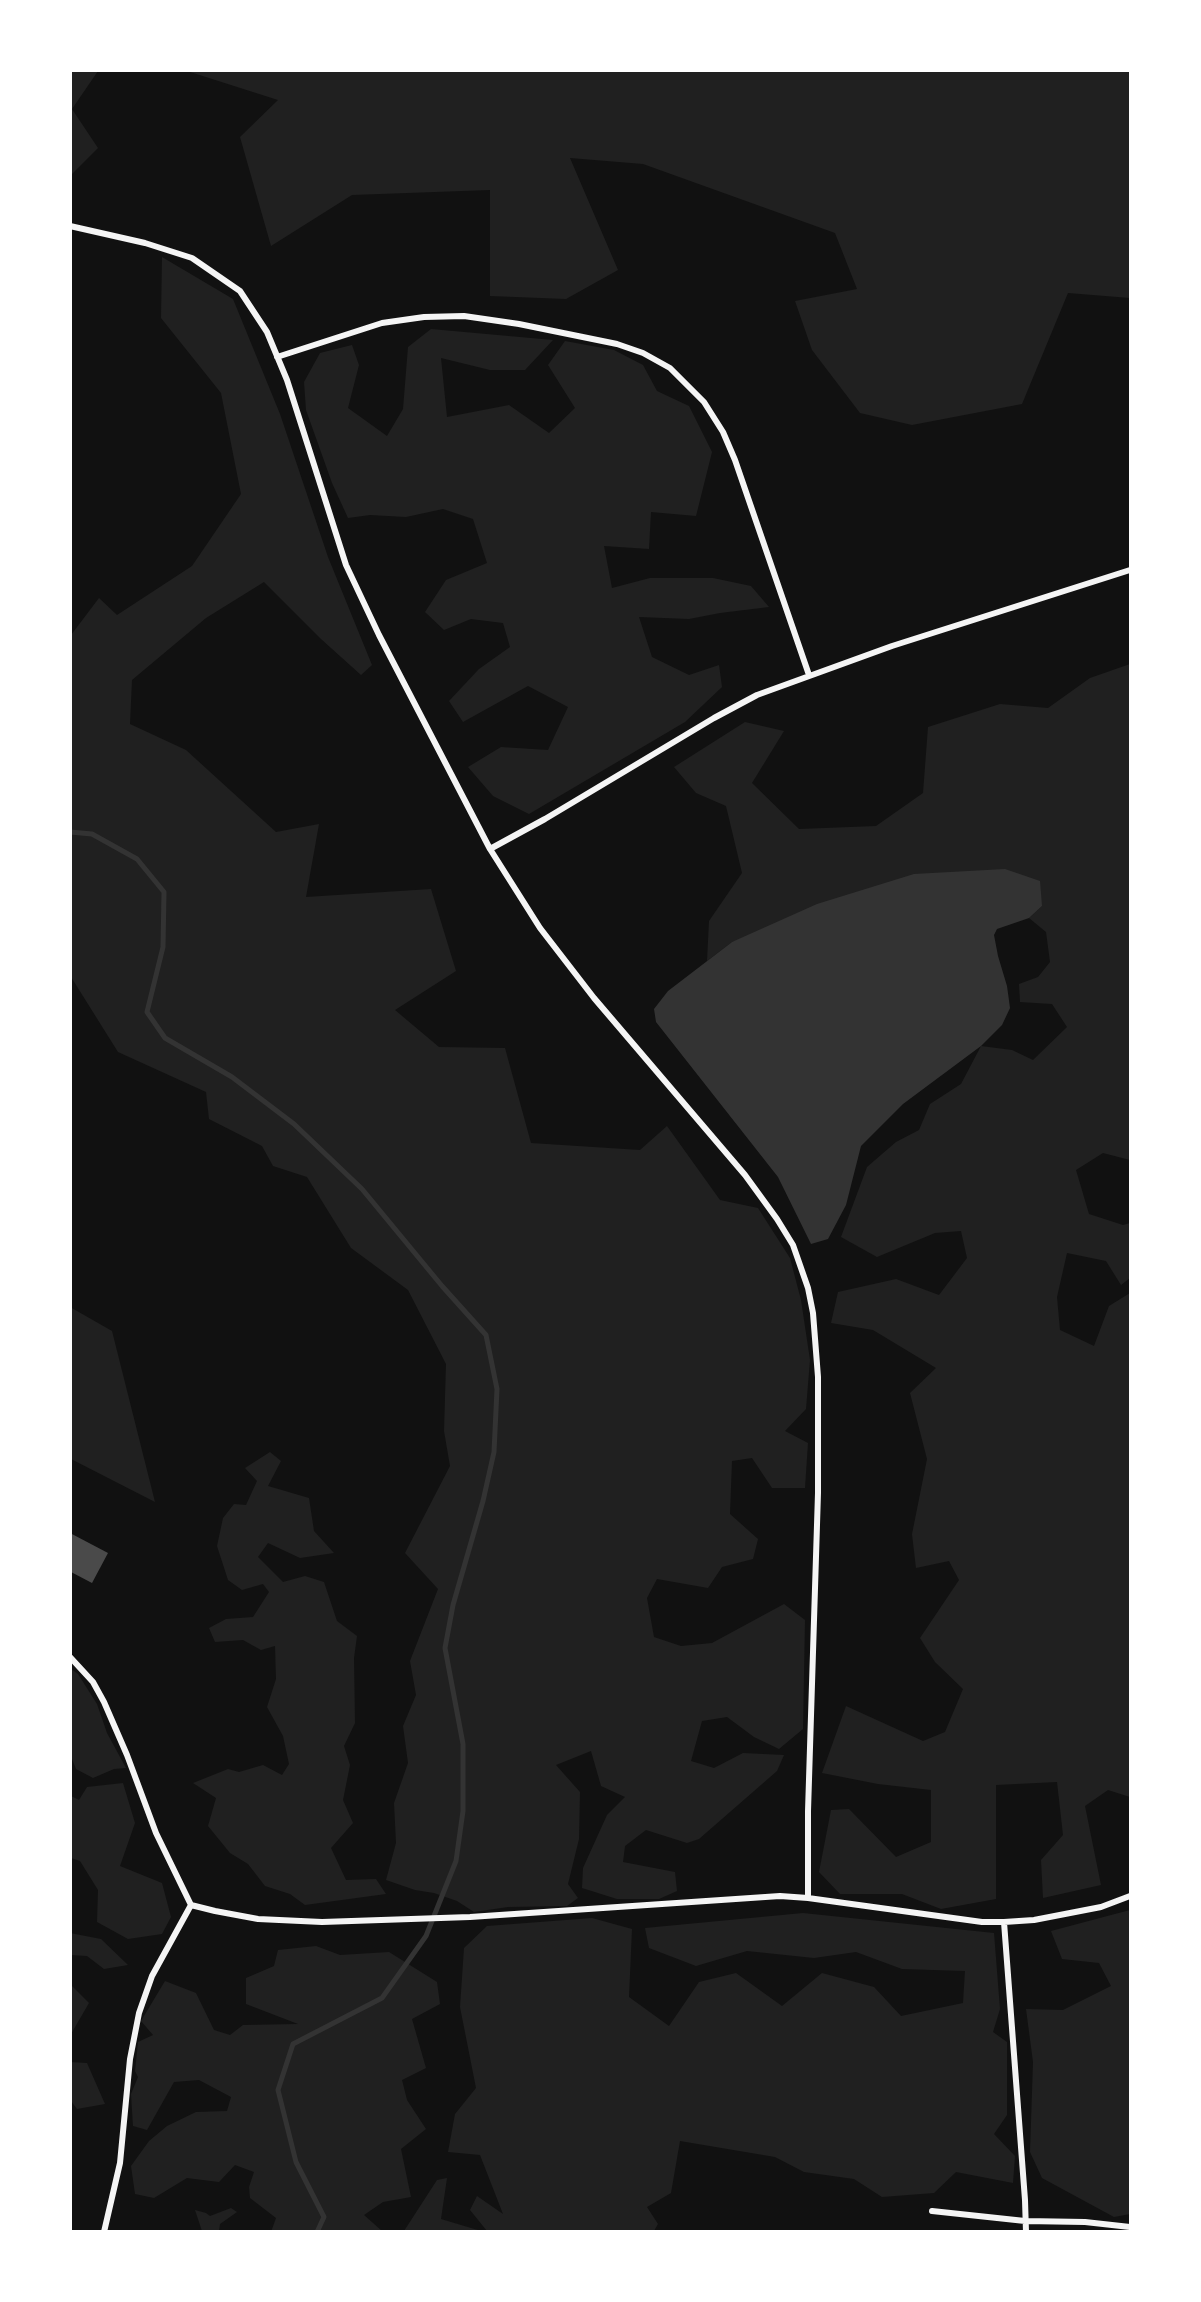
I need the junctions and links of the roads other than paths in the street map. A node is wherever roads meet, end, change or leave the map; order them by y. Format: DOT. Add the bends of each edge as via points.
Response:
graph roads {
  1 [pos="70,226"];
  2 [pos="277,357"];
  3 [pos="1131,570"];
  4 [pos="809,675"];
  5 [pos="490,849"];
  6 [pos="70,1658"];
  7 [pos="1131,1896"];
  8 [pos="808,1898"];
  9 [pos="191,1905"];
  10 [pos="1004,1922"];
  11 [pos="932,2211"];
  12 [pos="1025,2220"];
  13 [pos="1131,2227"];
  14 [pos="104,2232"];
  15 [pos="1026,2232"];
  1 -- 2 [label="street" via="192,258 240,291 267,332"];
  2 -- 4 [label="street" via="382,323 464,316 617,344 670,368 704,402 723,432"];
  2 -- 5 [label="street" via="346,565"];
  3 -- 4 [label="street"];
  4 -- 5 [label="street" via="757,695 714,718"];
  5 -- 8 [label="street" via="524,906 594,998 745,1175 777,1219 793,1245 808,1288 816,1340 818,1435"];
  6 -- 9 [label="street" via="93,1682 104,1702 156,1833"];
  7 -- 10 [label="street" via="1034,1920"];
  8 -- 9 [label="street" via="780,1896 424,1920 322,1922 258,1919"];
  8 -- 10 [label="street"];
  9 -- 14 [label="street" via="152,1976 139,2013 130,2059 120,2163"];
  10 -- 12 [label="street"];
  11 -- 12 [label="street"];
  12 -- 13 [label="street"];
  12 -- 15 [label="street"];
}
